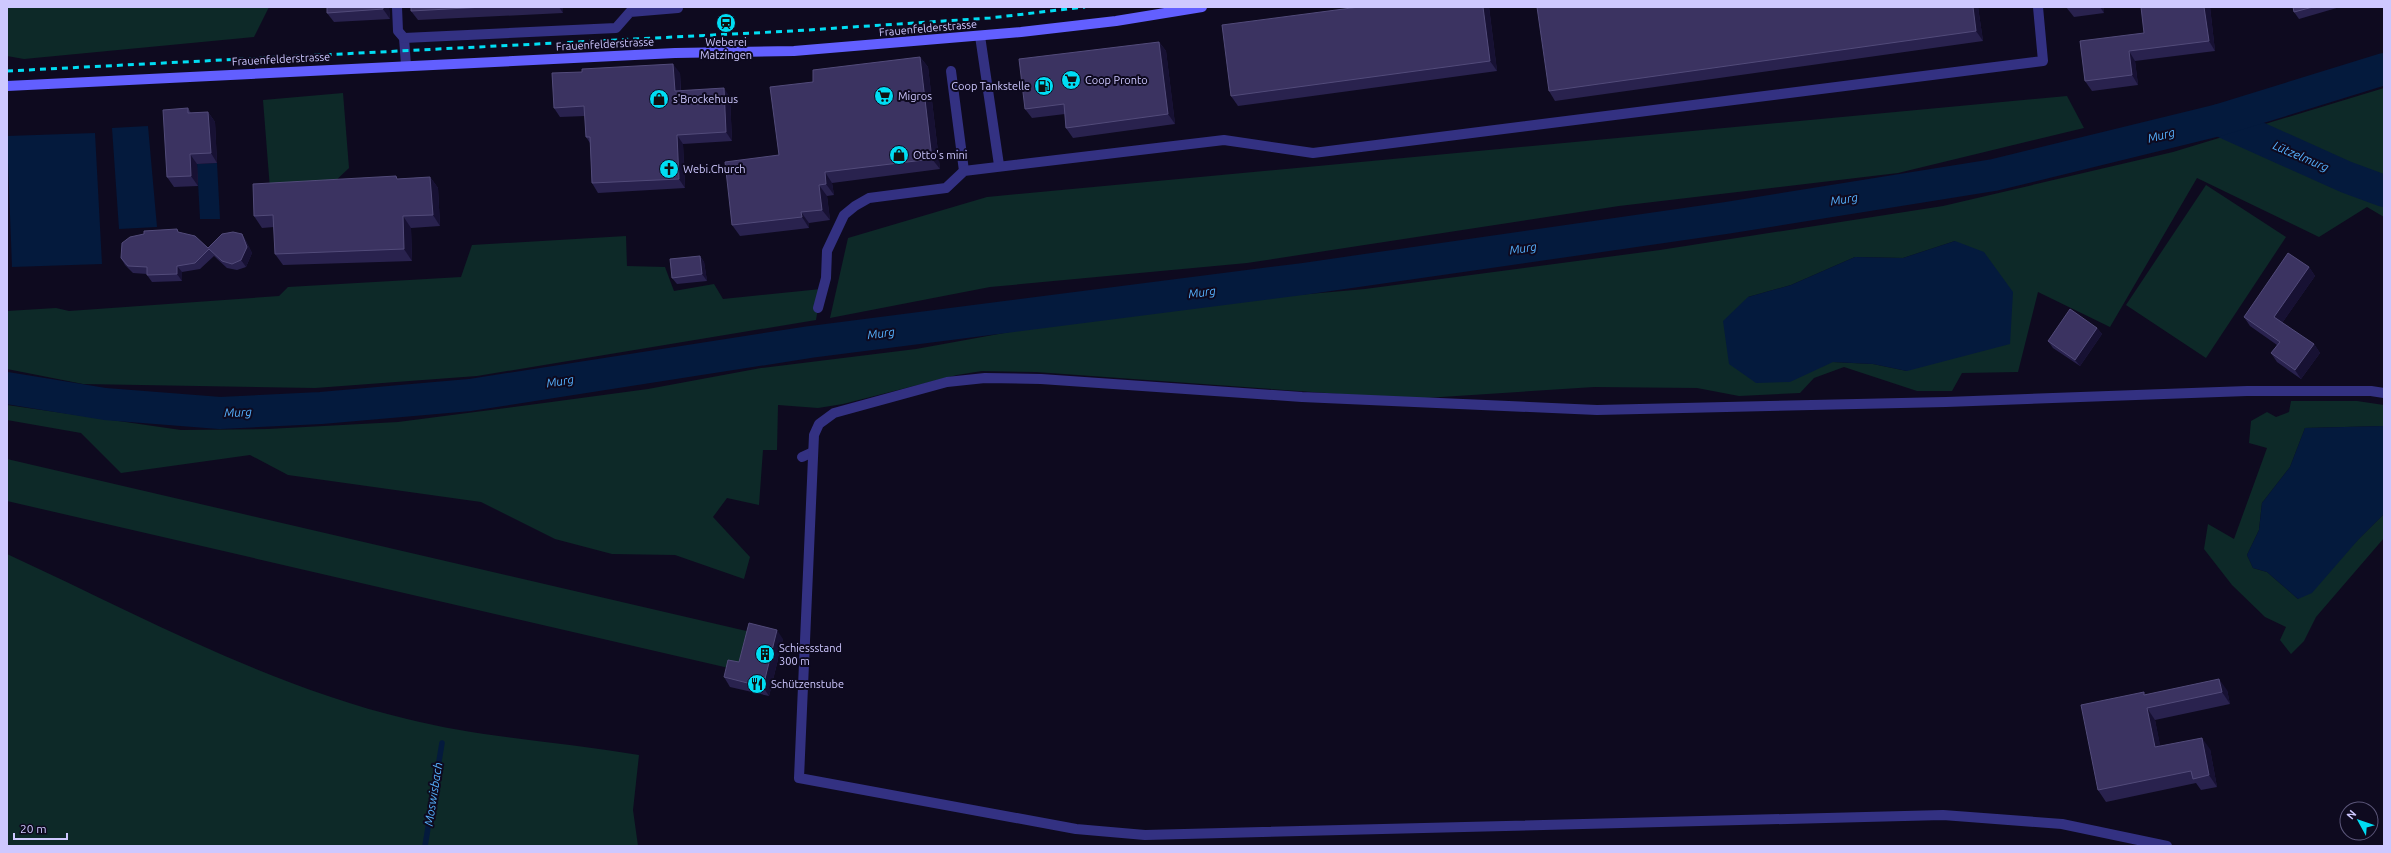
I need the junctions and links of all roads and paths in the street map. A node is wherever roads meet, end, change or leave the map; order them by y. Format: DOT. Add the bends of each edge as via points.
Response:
graph roads {
  1 [pos="397,7"];
  2 [pos="1202,7"];
  3 [pos="2038,7"];
  4 [pos="678,8"];
  5 [pos="980,36"];
  6 [pos="404,38"];
  7 [pos="406,65"];
  8 [pos="951,71"];
  9 [pos="7,86"];
  10 [pos="999,165"];
  11 [pos="964,171"];
  12 [pos="818,308"];
  13 [pos="2384,393"];
  14 [pos="813,452"];
  15 [pos="802,457"];
  16 [pos="2167,846"];
  1 -- 6 [label="street" via="398,31"];
  2 -- 5 [label="main road, Frauenfelderstrasse" via="1116,21"];
  3 -- 10 [label="street" via="2043,61 1312,153 1224,140"];
  4 -- 6 [label="street" via="630,12 616,28"];
  5 -- 7 [label="main road, Frauenfelderstrasse" via="794,51 675,53"];
  5 -- 10 [label="street"];
  6 -- 7 [label="street"];
  7 -- 9 [label="main road, Frauenfelderstrasse"];
  8 -- 11 [label="street"];
  10 -- 11 [label="street"];
  11 -- 12 [label="street" via="946,188 869,198 844,215 827,251 826,278"];
  13 -- 14 [label="street" via="2247,391 1946,402 1597,410 1302,397 1041,379 985,378 946,382 834,413 819,424 814,435"];
  14 -- 15 [label="street"];
  14 -- 16 [label="street" via="799,778 1076,829 1145,834 1943,815 2062,824"];
}
